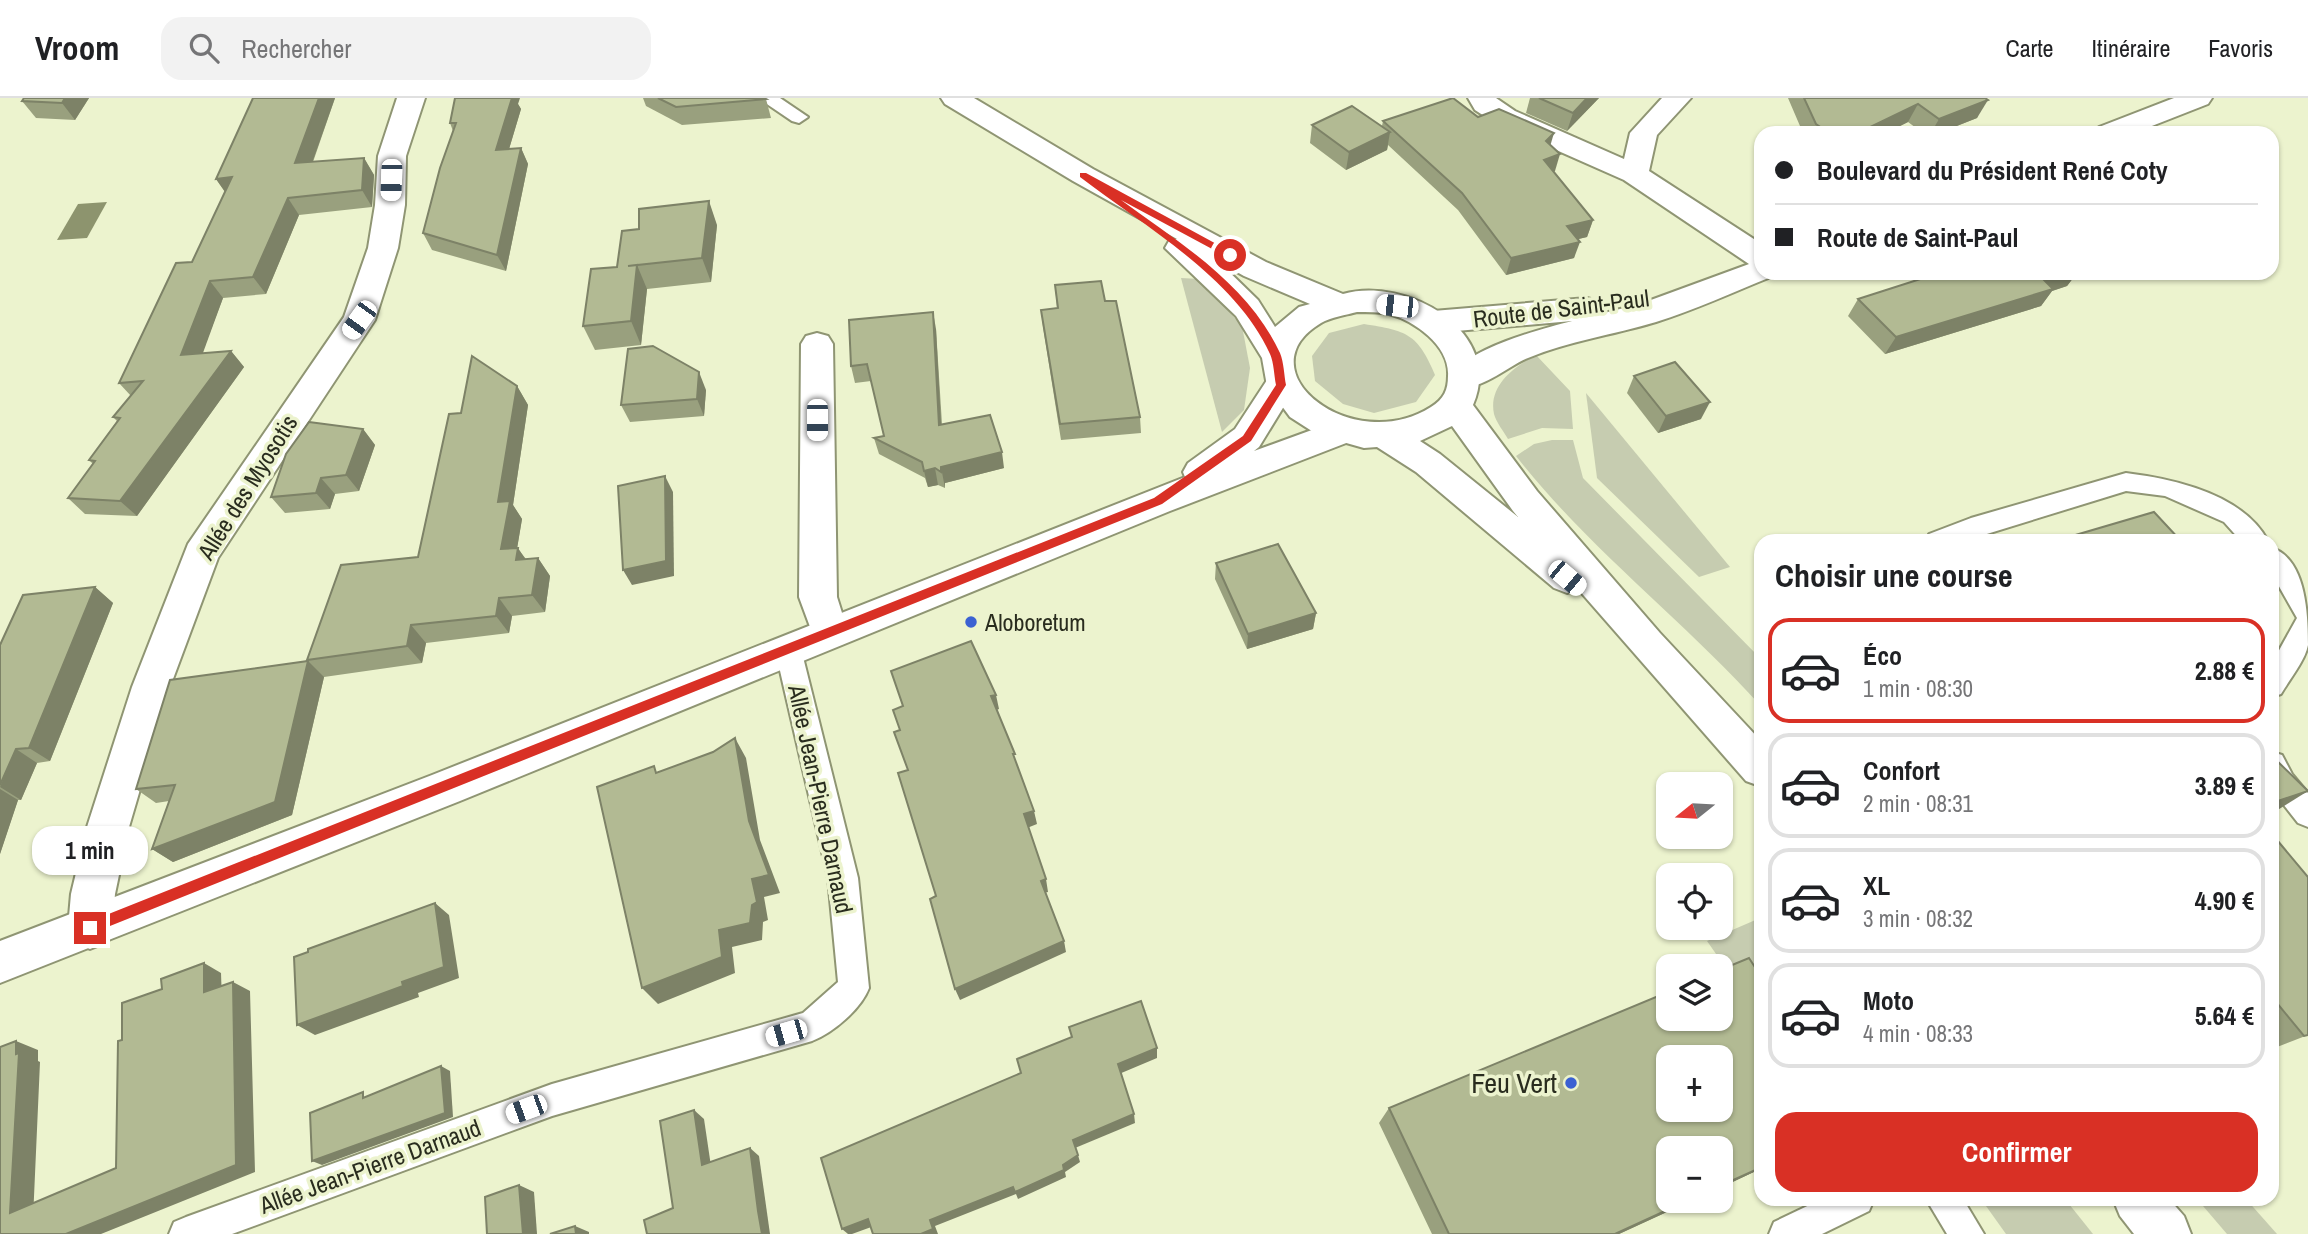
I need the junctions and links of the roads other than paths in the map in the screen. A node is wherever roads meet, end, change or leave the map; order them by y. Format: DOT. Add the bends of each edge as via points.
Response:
graph roads {
  1 [pos="411,98"];
  2 [pos="767,98"];
  3 [pos="955,98"];
  4 [pos="1482,98"];
  5 [pos="1677,98"];
  6 [pos="2198,98"];
  7 [pos="799,117"];
  8 [pos="2127,126"];
  9 [pos="1634,174"];
  10 [pos="1083,175"];
  11 [pos="1754,253"];
  12 [pos="1754,272"];
  13 [pos="1730,282"];
  14 [pos="1338,304"];
  15 [pos="1433,322"];
  16 [pos="817,344"];
  17 [pos="1278,370"];
  18 [pos="1461,391"];
  19 [pos="1342,431"];
  20 [pos="1386,436"];
  21 [pos="1158,501"];
  22 [pos="1956,534"];
  23 [pos="2250,534"];
  24 [pos="2279,566"];
  25 [pos="2308,614"];
  26 [pos="2308,622"];
  27 [pos="828,632"];
  28 [pos="1647,644"];
  29 [pos="788,649"];
  30 [pos="2279,674"];
  31 [pos="1754,761"];
  32 [pos="2279,777"];
  33 [pos="2308,814"];
  34 [pos="90,928"];
  35 [pos="0,962"];
  36 [pos="1843,1206"];
  37 [pos="1948,1206"];
  38 [pos="2143,1206"];
  39 [pos="186,1234"];
  40 [pos="1786,1234"];
  41 [pos="1967,1234"];
  42 [pos="2166,1234"];
  1 -- 34 [label="street, Allée des Myosotis" via="392,156 383,248 359,320 201,554 151,687 108,827"];
  2 -- 7 [label="lane"];
  3 -- 10 [label="street"];
  4 -- 9 [label="street" via="1505,117"];
  5 -- 9 [label="street" via="1644,133"];
  6 -- 8 [label="street"];
  9 -- 11 [label="street"];
  10 -- 14 [label="street" via="1255,269"];
  10 -- 17 [label="street" via="1210,271 1247,308"];
  12 -- 13 [label="street, Route de Saint-Paul"];
  13 -- 15 [label="street, Route de Saint-Paul" via="1609,307"];
  13 -- 18 [label="street, Route de Saint-Paul" via="1648,313 1541,340 1502,356"];
  14 -- 15 [label="street" via="1356,301 1397,306"];
  14 -- 17 [label="street" via="1290,328"];
  15 -- 18 [label="street" via="1458,347"];
  16 -- 27 [label="street" via="818,597"];
  17 -- 19 [label="street" via="1304,412"];
  17 -- 21 [label="street" via="1247,439"];
  18 -- 20 [label="street" via="1427,427"];
  18 -- 28 [label="street" via="1525,501"];
  19 -- 20 [label="street"];
  19 -- 21 [label="street"];
  20 -- 28 [label="street" via="1428,463"];
  21 -- 27 [label="street"];
  22 -- 23 [label="lane" via="2126,482 2168,487 2233,515"];
  24 -- 25 [label="lane"];
  26 -- 30 [label="lane"];
  27 -- 29 [label="street"];
  28 -- 31 [label="street"];
  29 -- 34 [label="street"];
  29 -- 39 [label="lane, Allée Jean-Pierre Darnaud" via="843,878 854,988 812,1026 552,1100"];
  32 -- 33 [label="lane"];
  34 -- 35 [label="street"];
  36 -- 40 [label="lane"];
  37 -- 41 [label="lane"];
  38 -- 42 [label="street"];
}
